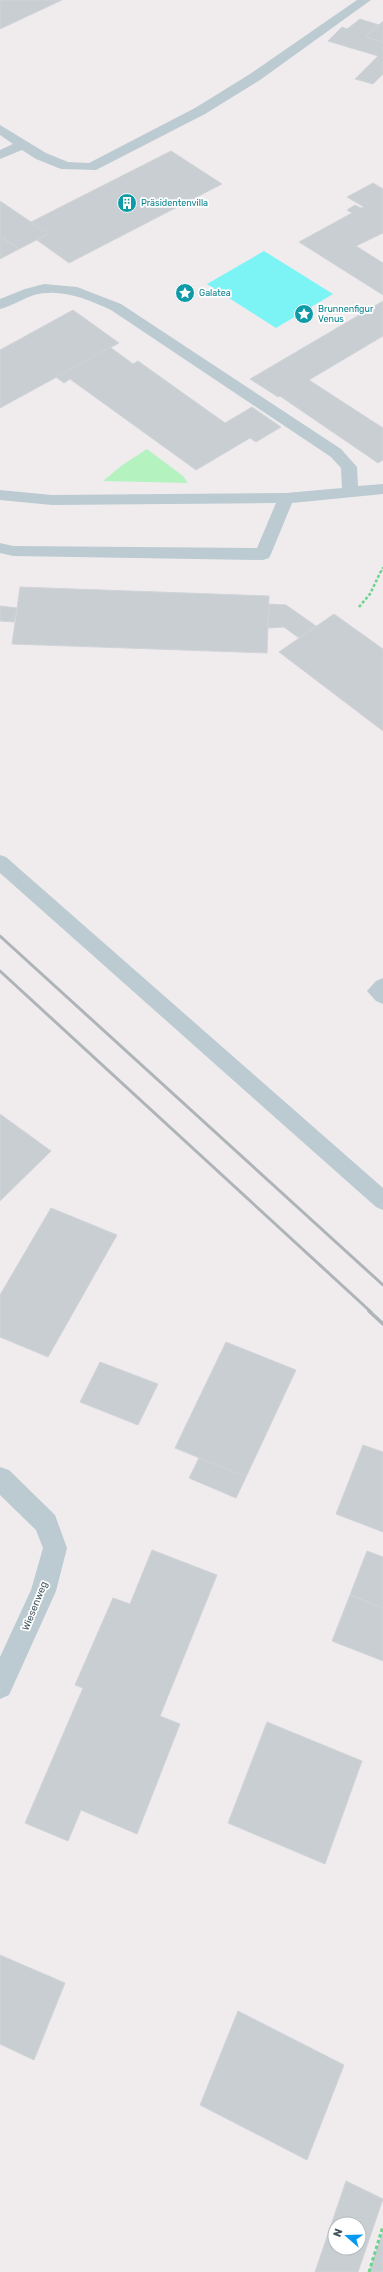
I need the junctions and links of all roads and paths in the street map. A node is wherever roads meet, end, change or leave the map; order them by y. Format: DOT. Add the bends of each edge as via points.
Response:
graph roads {
  1 [pos="365,0"];
  2 [pos="0,129"];
  3 [pos="23,144"];
  4 [pos="0,155"];
  5 [pos="0,305"];
  6 [pos="383,489"];
  7 [pos="350,492"];
  8 [pos="0,495"];
  9 [pos="286,498"];
  10 [pos="0,548"];
  11 [pos="383,567"];
  12 [pos="359,607"];
  13 [pos="0,862"];
  14 [pos="383,986"];
  15 [pos="383,996"];
  16 [pos="383,1201"];
  17 [pos="0,1478"];
  18 [pos="0,1686"];
  19 [pos="383,2226"];
  20 [pos="368,2272"];
  1 -- 3 [label="lane" via="255,77 213,103 91,166 66,166 41,156"];
  2 -- 3 [label="lane"];
  3 -- 4 [label="lane"];
  5 -- 7 [label="lane" via="26,292 46,288 89,293 116,307 336,453 349,467"];
  6 -- 7 [label="lane"];
  7 -- 9 [label="lane"];
  8 -- 9 [label="lane" via="52,500"];
  9 -- 10 [label="lane" via="263,554 13,551"];
  11 -- 12 [label="path" via="370,594"];
  13 -- 16 [label="lane"];
  14 -- 15 [label="lane" via="377,991"];
  17 -- 18 [label="street, Wiesenweg" via="46,1523 55,1548 43,1591"];
  19 -- 20 [label="path"];
}
